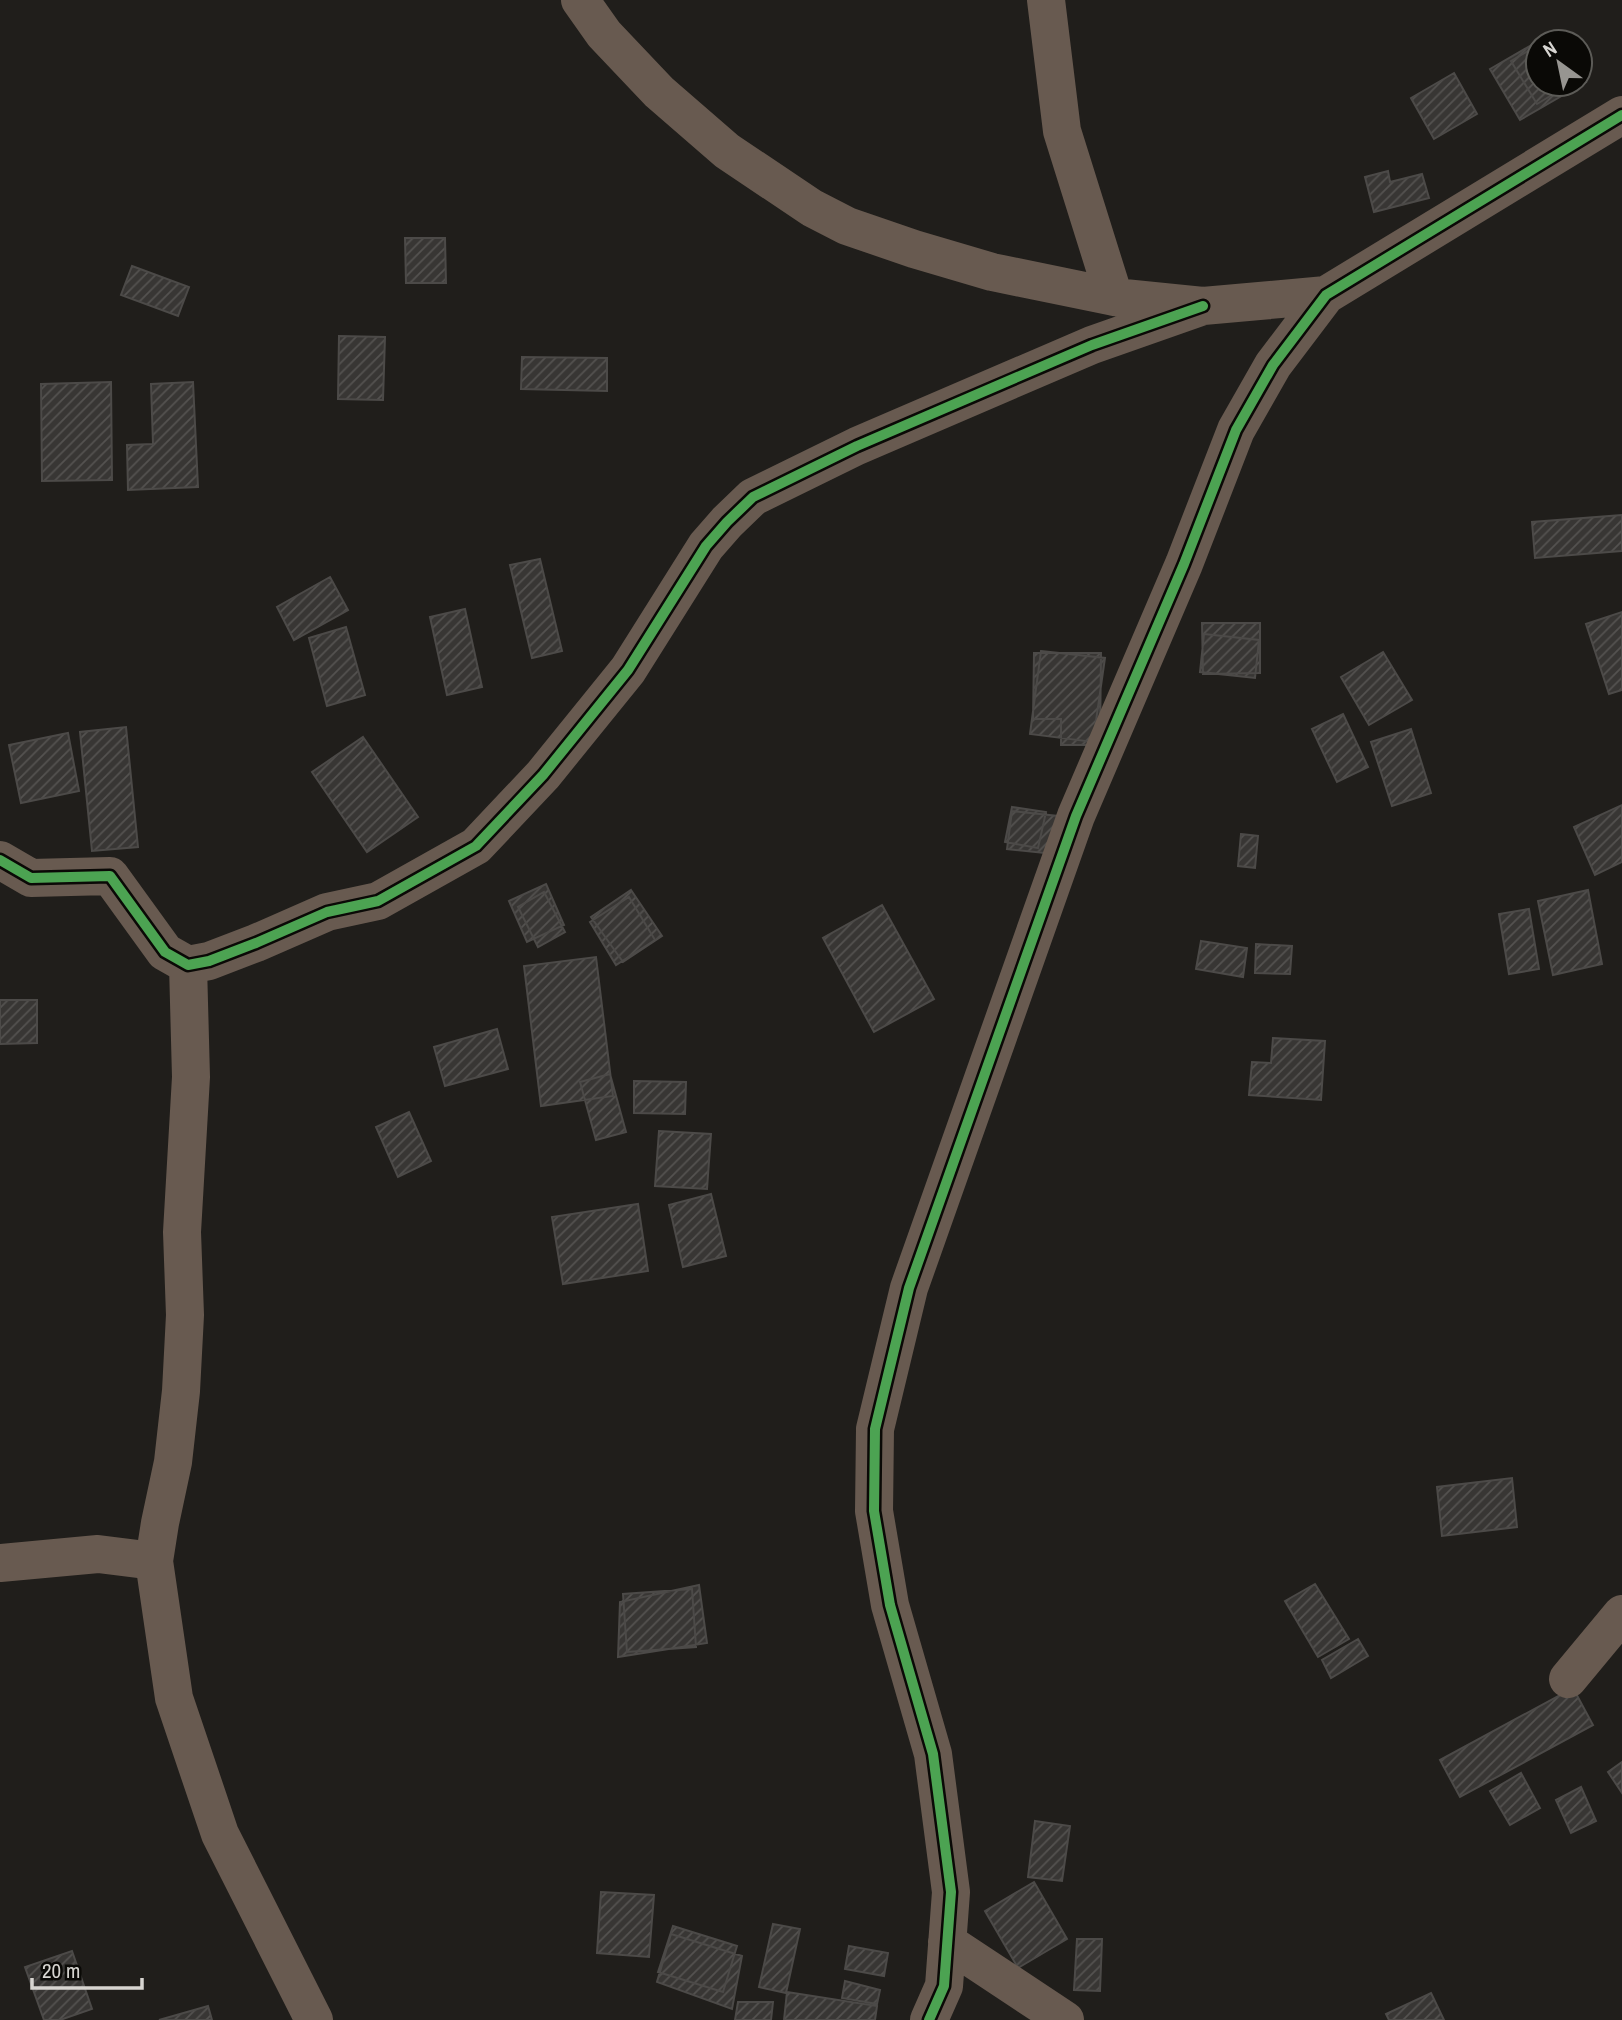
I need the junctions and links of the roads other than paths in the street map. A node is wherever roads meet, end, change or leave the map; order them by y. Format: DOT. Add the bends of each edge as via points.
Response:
graph roads {
  1 [pos="580,0"];
  2 [pos="1046,0"];
  3 [pos="1622,115"];
  4 [pos="1326,295"];
  5 [pos="1114,297"];
  6 [pos="1203,306"];
  7 [pos="0,860"];
  8 [pos="188,965"];
  9 [pos="154,1561"];
  10 [pos="0,1563"];
  11 [pos="1622,1614"];
  12 [pos="1568,1679"];
  13 [pos="947,1942"];
  14 [pos="314,2020"];
  15 [pos="929,2020"];
  16 [pos="1065,2020"];
  1 -- 5 [label="street" via="604,34 659,92 727,151 812,208 858,230 992,272"];
  2 -- 5 [label="street" via="1062,131"];
  3 -- 4 [label="street"];
  4 -- 6 [label="street"];
  4 -- 13 [label="street" via="1273,365 1236,430 1076,816 909,1288 875,1429 874,1511 890,1605 933,1754 951,1892"];
  5 -- 6 [label="street"];
  6 -- 8 [label="street" via="1092,345 857,446 753,497 706,546 628,670 543,775 476,846 378,901 327,912 209,961"];
  7 -- 8 [label="street" via="31,878 110,876 165,952"];
  8 -- 9 [label="street" via="191,1077 182,1231 185,1315 181,1391"];
  9 -- 10 [label="street" via="98,1554"];
  9 -- 14 [label="street" via="174,1698 220,1834"];
  11 -- 12 [label="street"];
  13 -- 15 [label="street" via="944,1986"];
  13 -- 16 [label="street"];
}
